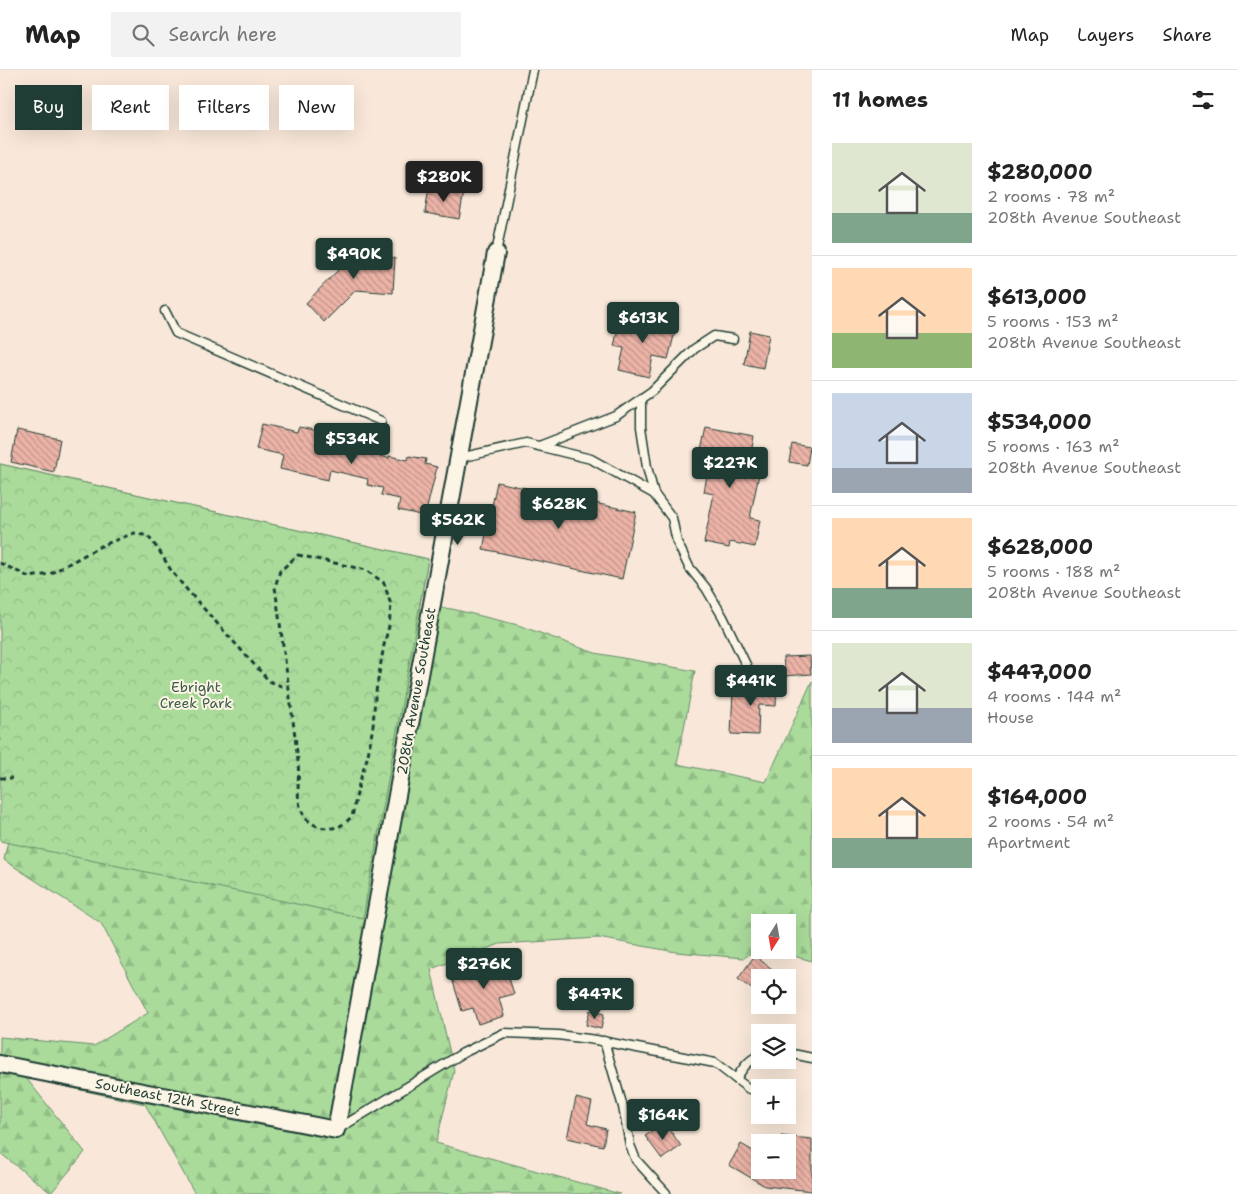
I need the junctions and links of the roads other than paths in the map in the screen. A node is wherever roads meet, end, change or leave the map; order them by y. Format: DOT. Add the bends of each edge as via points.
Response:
graph roads {
  1 [pos="533,70"];
  2 [pos="496,253"];
  3 [pos="165,310"];
  4 [pos="733,339"];
  5 [pos="641,398"];
  6 [pos="381,421"];
  7 [pos="539,446"];
  8 [pos="458,458"];
  9 [pos="654,494"];
  10 [pos="749,671"];
  11 [pos="604,1041"];
  12 [pos="796,1055"];
  13 [pos="812,1058"];
  14 [pos="751,1059"];
  15 [pos="0,1064"];
  16 [pos="736,1079"];
  17 [pos="749,1089"];
  18 [pos="336,1130"];
  19 [pos="666,1193"];
  1 -- 2 [label="lane"];
  2 -- 8 [label="street, 208th Avenue Southeast"];
  3 -- 6 [label="lane" via="176,333"];
  4 -- 5 [label="lane" via="714,336 694,349"];
  5 -- 7 [label="lane" via="616,416"];
  5 -- 9 [label="lane" via="647,467"];
  7 -- 8 [label="lane" via="526,443"];
  7 -- 9 [label="lane" via="591,459"];
  8 -- 18 [label="street, 208th Avenue Southeast"];
  9 -- 10 [label="lane" via="672,518 677,542 689,567 723,617"];
  11 -- 16 [label="lane" via="715,1062"];
  11 -- 18 [label="lane" via="504,1033 463,1052"];
  11 -- 19 [label="lane" via="636,1160"];
  12 -- 13 [label="lane"];
  14 -- 16 [label="lane"];
  15 -- 18 [label="street, Southeast 12th Street"];
  16 -- 17 [label="lane"];
}
